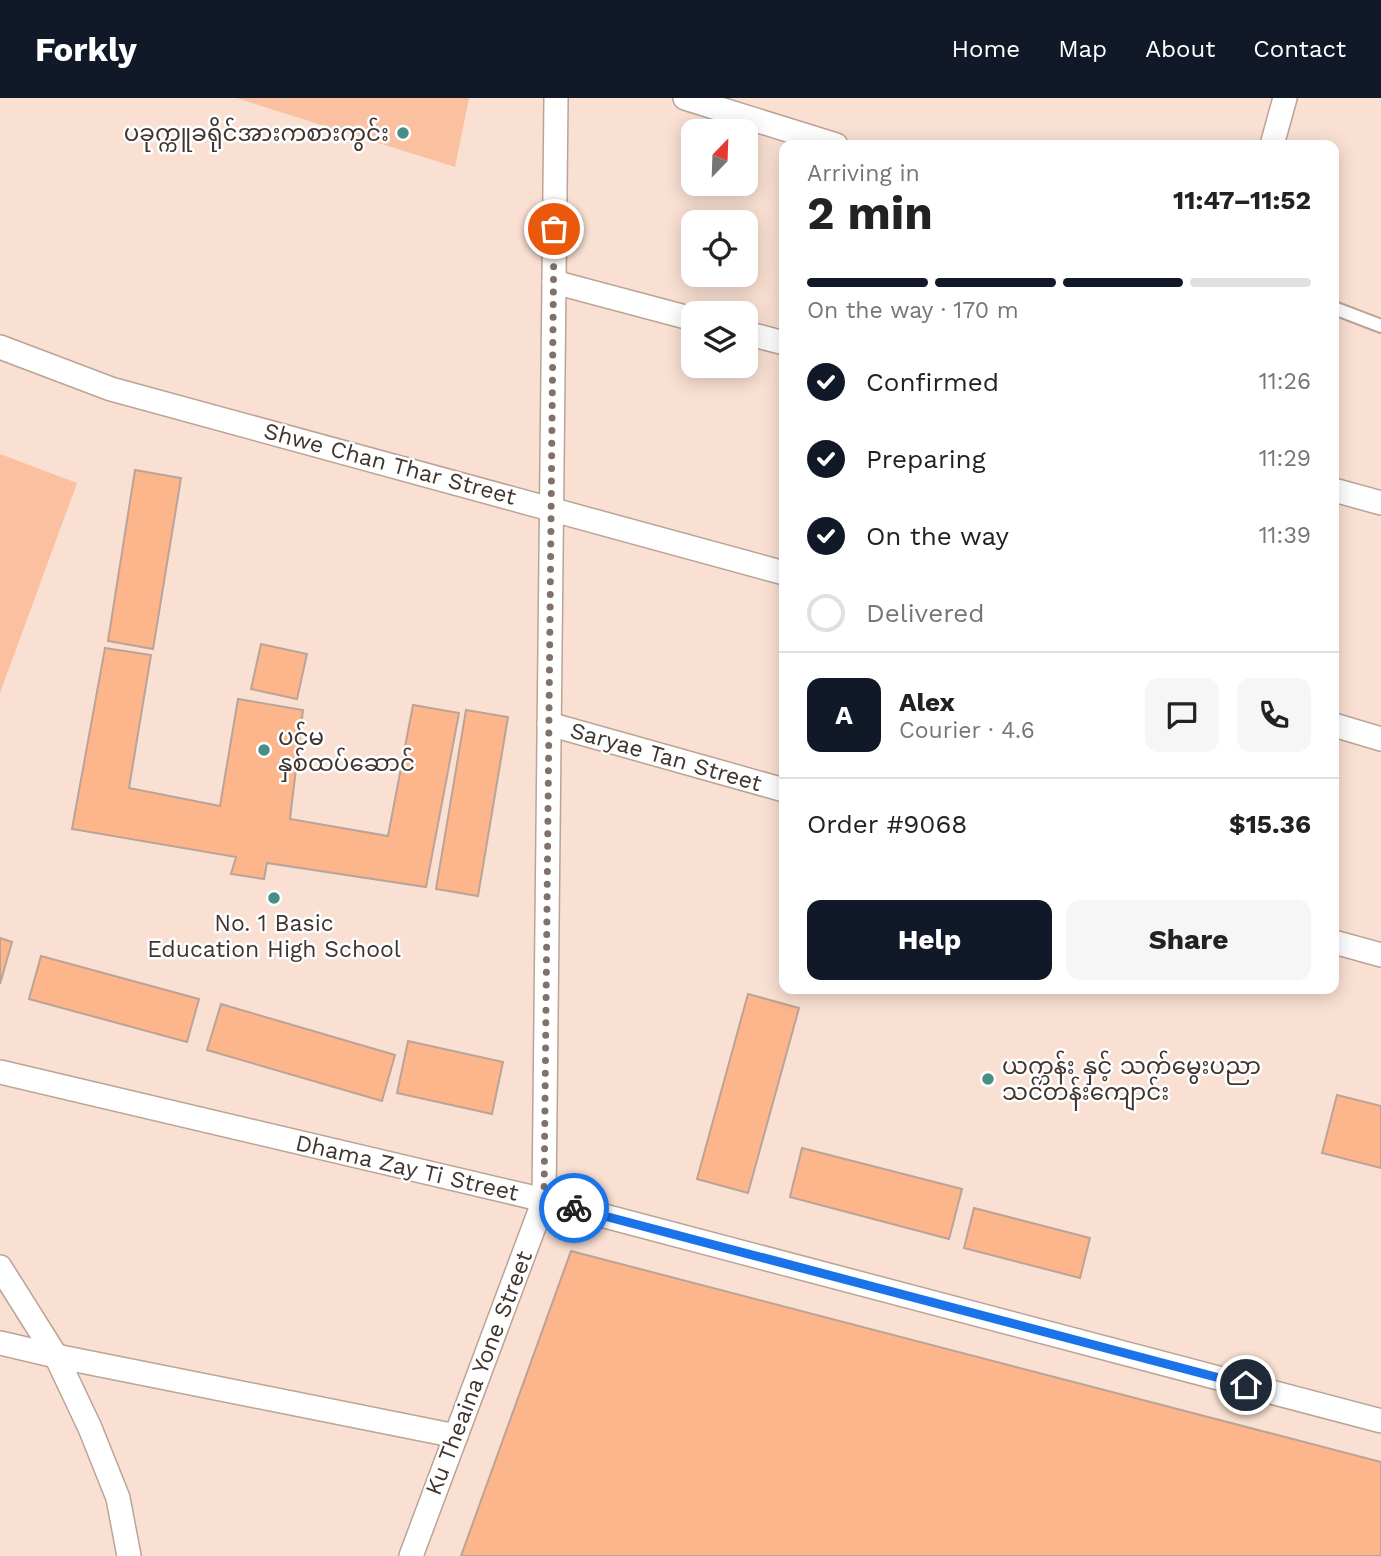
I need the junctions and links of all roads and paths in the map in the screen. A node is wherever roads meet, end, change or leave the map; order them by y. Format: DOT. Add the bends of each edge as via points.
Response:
graph roads {
  1 [pos="556,98"];
  2 [pos="685,98"];
  3 [pos="1285,98"];
  4 [pos="820,140"];
  5 [pos="1273,140"];
  6 [pos="554,282"];
  7 [pos="1339,310"];
  8 [pos="681,316"];
  9 [pos="1381,326"];
  10 [pos="758,336"];
  11 [pos="779,342"];
  12 [pos="0,347"];
  13 [pos="1339,491"];
  14 [pos="1381,503"];
  15 [pos="551,508"];
  16 [pos="779,572"];
  17 [pos="549,724"];
  18 [pos="1339,726"];
  19 [pos="1381,738"];
  20 [pos="779,789"];
  21 [pos="1339,943"];
  22 [pos="1381,955"];
  23 [pos="0,1072"];
  24 [pos="544,1200"];
  25 [pos="0,1267"];
  26 [pos="0,1343"];
  27 [pos="56,1356"];
  28 [pos="1381,1421"];
  29 [pos="456,1436"];
  30 [pos="130,1556"];
  31 [pos="411,1556"];
  1 -- 6 [label="street, Ku Theaina Yone Street"];
  2 -- 4 [label="street"];
  3 -- 5 [label="street"];
  6 -- 8 [label="street"];
  6 -- 15 [label="street, Ku Theaina Yone Street"];
  7 -- 9 [label="lane"];
  10 -- 11 [label="street"];
  12 -- 15 [label="street, Shwe Chan Thar Street" via="111,389"];
  13 -- 14 [label="street"];
  15 -- 16 [label="street, Shwe Chan Thar Street"];
  15 -- 17 [label="street, Ku Theaina Yone Street"];
  17 -- 20 [label="street, Saryae Tan Street"];
  17 -- 24 [label="street, Ku Theaina Yone Street"];
  18 -- 19 [label="street"];
  21 -- 22 [label="street"];
  23 -- 24 [label="street, Dhama Zay Ti Street"];
  24 -- 28 [label="street, Dhama Zay Ti Street"];
  24 -- 29 [label="street, Ku Theaina Yone Street"];
  25 -- 27 [label="street"];
  26 -- 27 [label="street"];
  27 -- 29 [label="street"];
  27 -- 30 [label="street" via="118,1498"];
  29 -- 31 [label="street, Ku Theaina Yone Street"];
}
